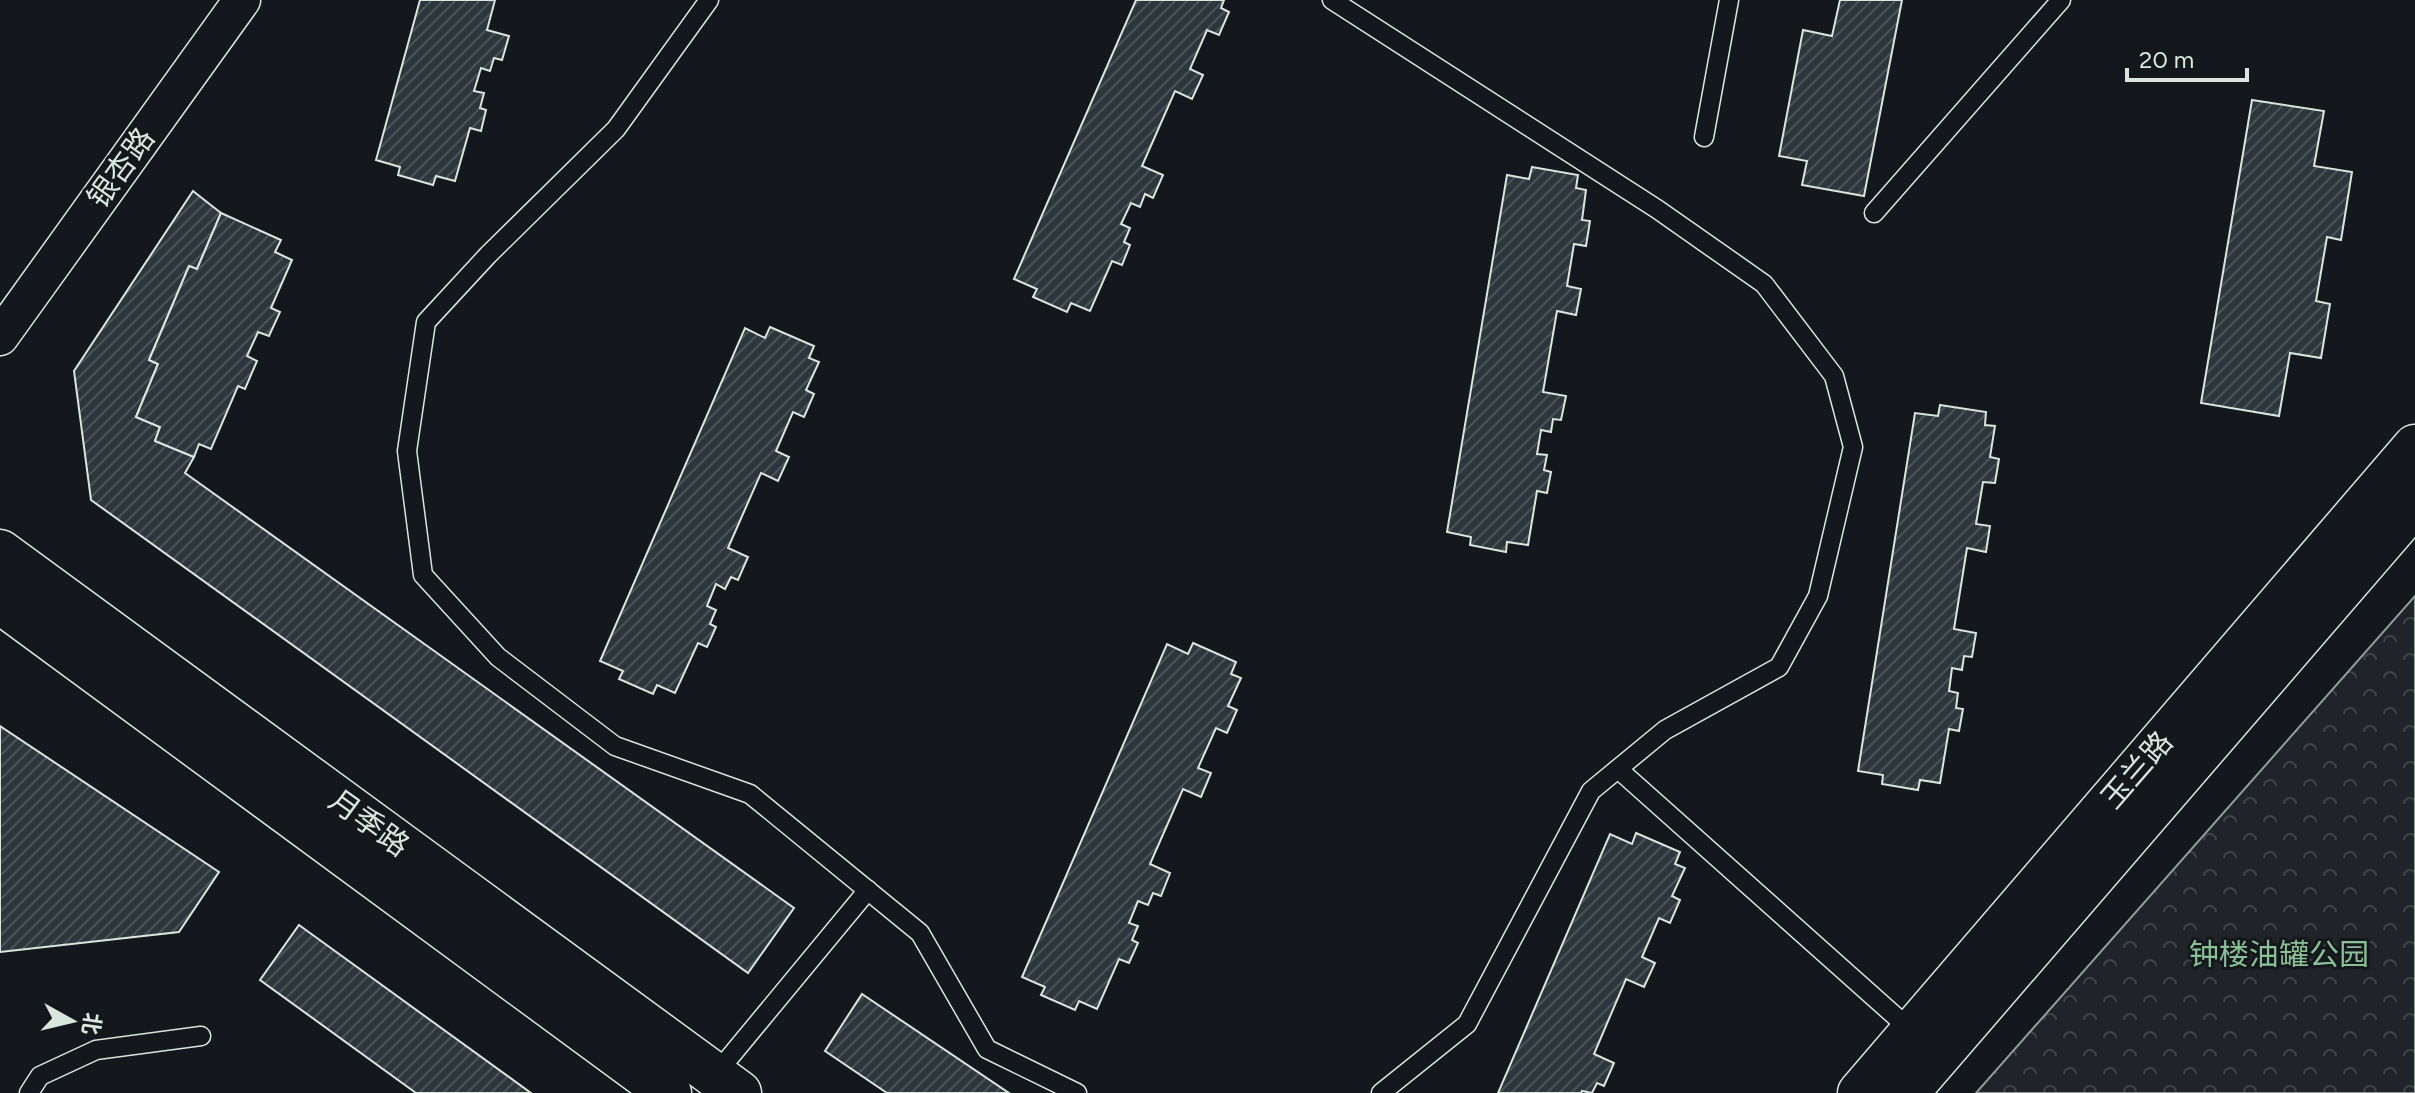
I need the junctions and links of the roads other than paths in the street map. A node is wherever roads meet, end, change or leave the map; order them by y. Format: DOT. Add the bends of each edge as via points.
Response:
graph roads {
  1 [pos="242,0"];
  2 [pos="709,0"];
  3 [pos="1332,0"];
  4 [pos="1729,0"];
  5 [pos="2061,0"];
  6 [pos="1704,137"];
  7 [pos="1874,213"];
  8 [pos="0,337"];
  9 [pos="2415,447"];
  10 [pos="2415,503"];
  11 [pos="0,552"];
  12 [pos="0,601"];
  13 [pos="1618,769"];
  14 [pos="868,890"];
  15 [pos="1913,1032"];
  16 [pos="201,1036"];
  17 [pos="727,1084"];
  18 [pos="29,1093"];
  19 [pos="669,1093"];
  20 [pos="1077,1093"];
  21 [pos="1381,1093"];
  22 [pos="1860,1093"];
  23 [pos="1906,1093"];
  1 -- 8 [label="street, 银杏路"];
  2 -- 14 [label="lane" via="616,129 426,322 407,451 423,575 498,657 615,746 750,794"];
  3 -- 13 [label="lane" via="1764,284 1834,376 1853,447 1818,596 1779,667 1665,730"];
  4 -- 6 [label="lane"];
  5 -- 7 [label="lane"];
  9 -- 15 [label="street, 玉兰路"];
  10 -- 23 [label="street, 玉兰路"];
  11 -- 17 [label="street, 月季路"];
  12 -- 19 [label="street, 月季路"];
  13 -- 15 [label="lane"];
  13 -- 21 [label="lane" via="1591,791 1467,1024"];
  14 -- 17 [label="lane"];
  14 -- 20 [label="lane" via="920,933 987,1049"];
  15 -- 22 [label="street, 玉兰路"];
  16 -- 18 [label="lane" via="96,1050 40,1076"];
}
